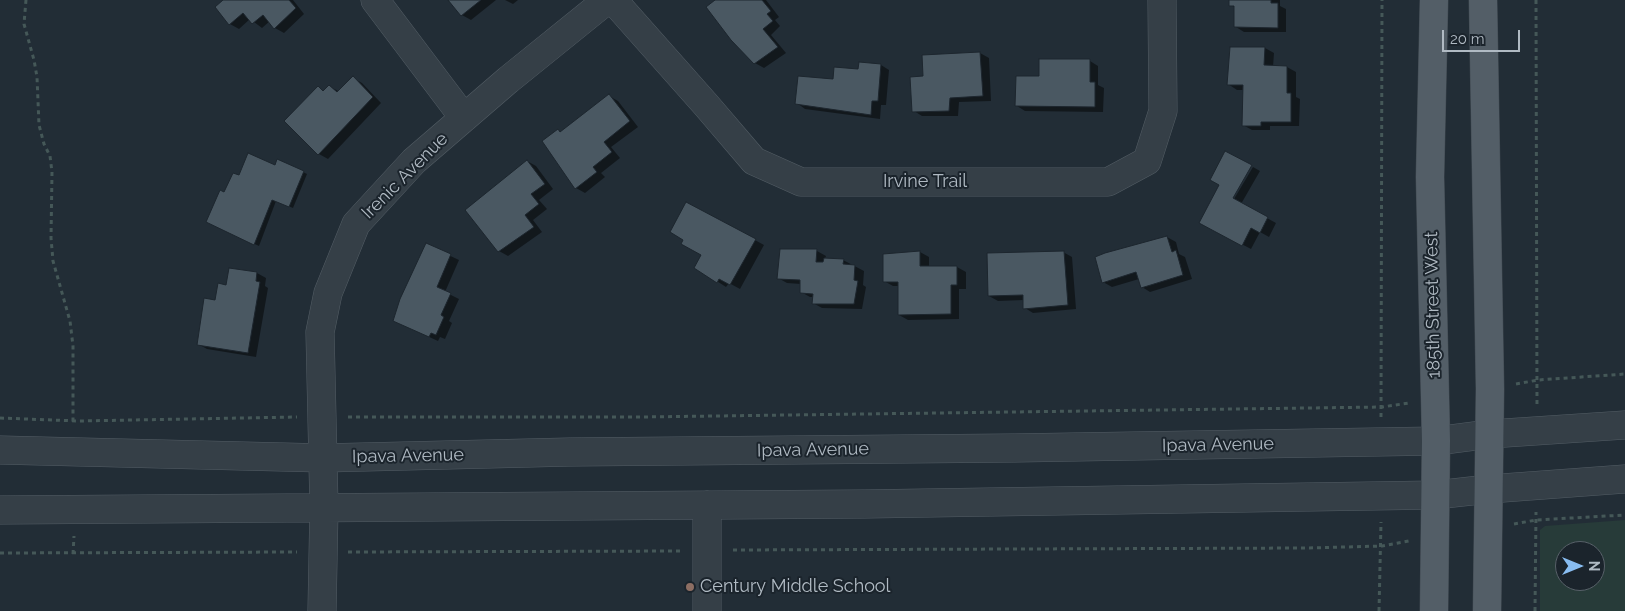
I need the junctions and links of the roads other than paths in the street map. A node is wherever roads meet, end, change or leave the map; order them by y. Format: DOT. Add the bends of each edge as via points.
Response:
graph roads {
  1 [pos="375,0"];
  2 [pos="607,0"];
  3 [pos="612,0"];
  4 [pos="1162,0"];
  5 [pos="1434,0"];
  6 [pos="1483,0"];
  7 [pos="464,118"];
  8 [pos="1625,425"];
  9 [pos="1490,434"];
  10 [pos="1436,441"];
  11 [pos="0,450"];
  12 [pos="323,458"];
  13 [pos="1625,479"];
  14 [pos="1489,489"];
  15 [pos="1435,495"];
  16 [pos="707,505"];
  17 [pos="324,508"];
  18 [pos="0,510"];
  19 [pos="322,611"];
  20 [pos="707,611"];
  21 [pos="1434,611"];
  22 [pos="1487,611"];
  1 -- 7 [label="street"];
  2 -- 7 [label="street, Irenic Avenue"];
  3 -- 4 [label="street, Irvine Trail" via="754,161 801,182 1108,182 1147,161 1163,111"];
  5 -- 10 [label="main road, 185th Street West" via="1430,177"];
  6 -- 9 [label="main road"];
  7 -- 12 [label="street, Irenic Avenue" via="414,161 356,224 328,293 320,332"];
  8 -- 9 [label="street, Ipava Avenue"];
  9 -- 10 [label="street, Ipava Avenue"];
  9 -- 14 [label="main road"];
  10 -- 12 [label="street, Ipava Avenue"];
  10 -- 15 [label="main road, 185th Street West"];
  11 -- 12 [label="street, Ipava Avenue"];
  12 -- 17 [label="street, Irenic Avenue"];
  13 -- 14 [label="street"];
  14 -- 15 [label="street"];
  14 -- 22 [label="main road"];
  15 -- 16 [label="street"];
  15 -- 21 [label="main road, 185th Street West"];
  16 -- 17 [label="street"];
  16 -- 20 [label="street"];
  17 -- 18 [label="street"];
  17 -- 19 [label="street, Irenic Avenue"];
}
